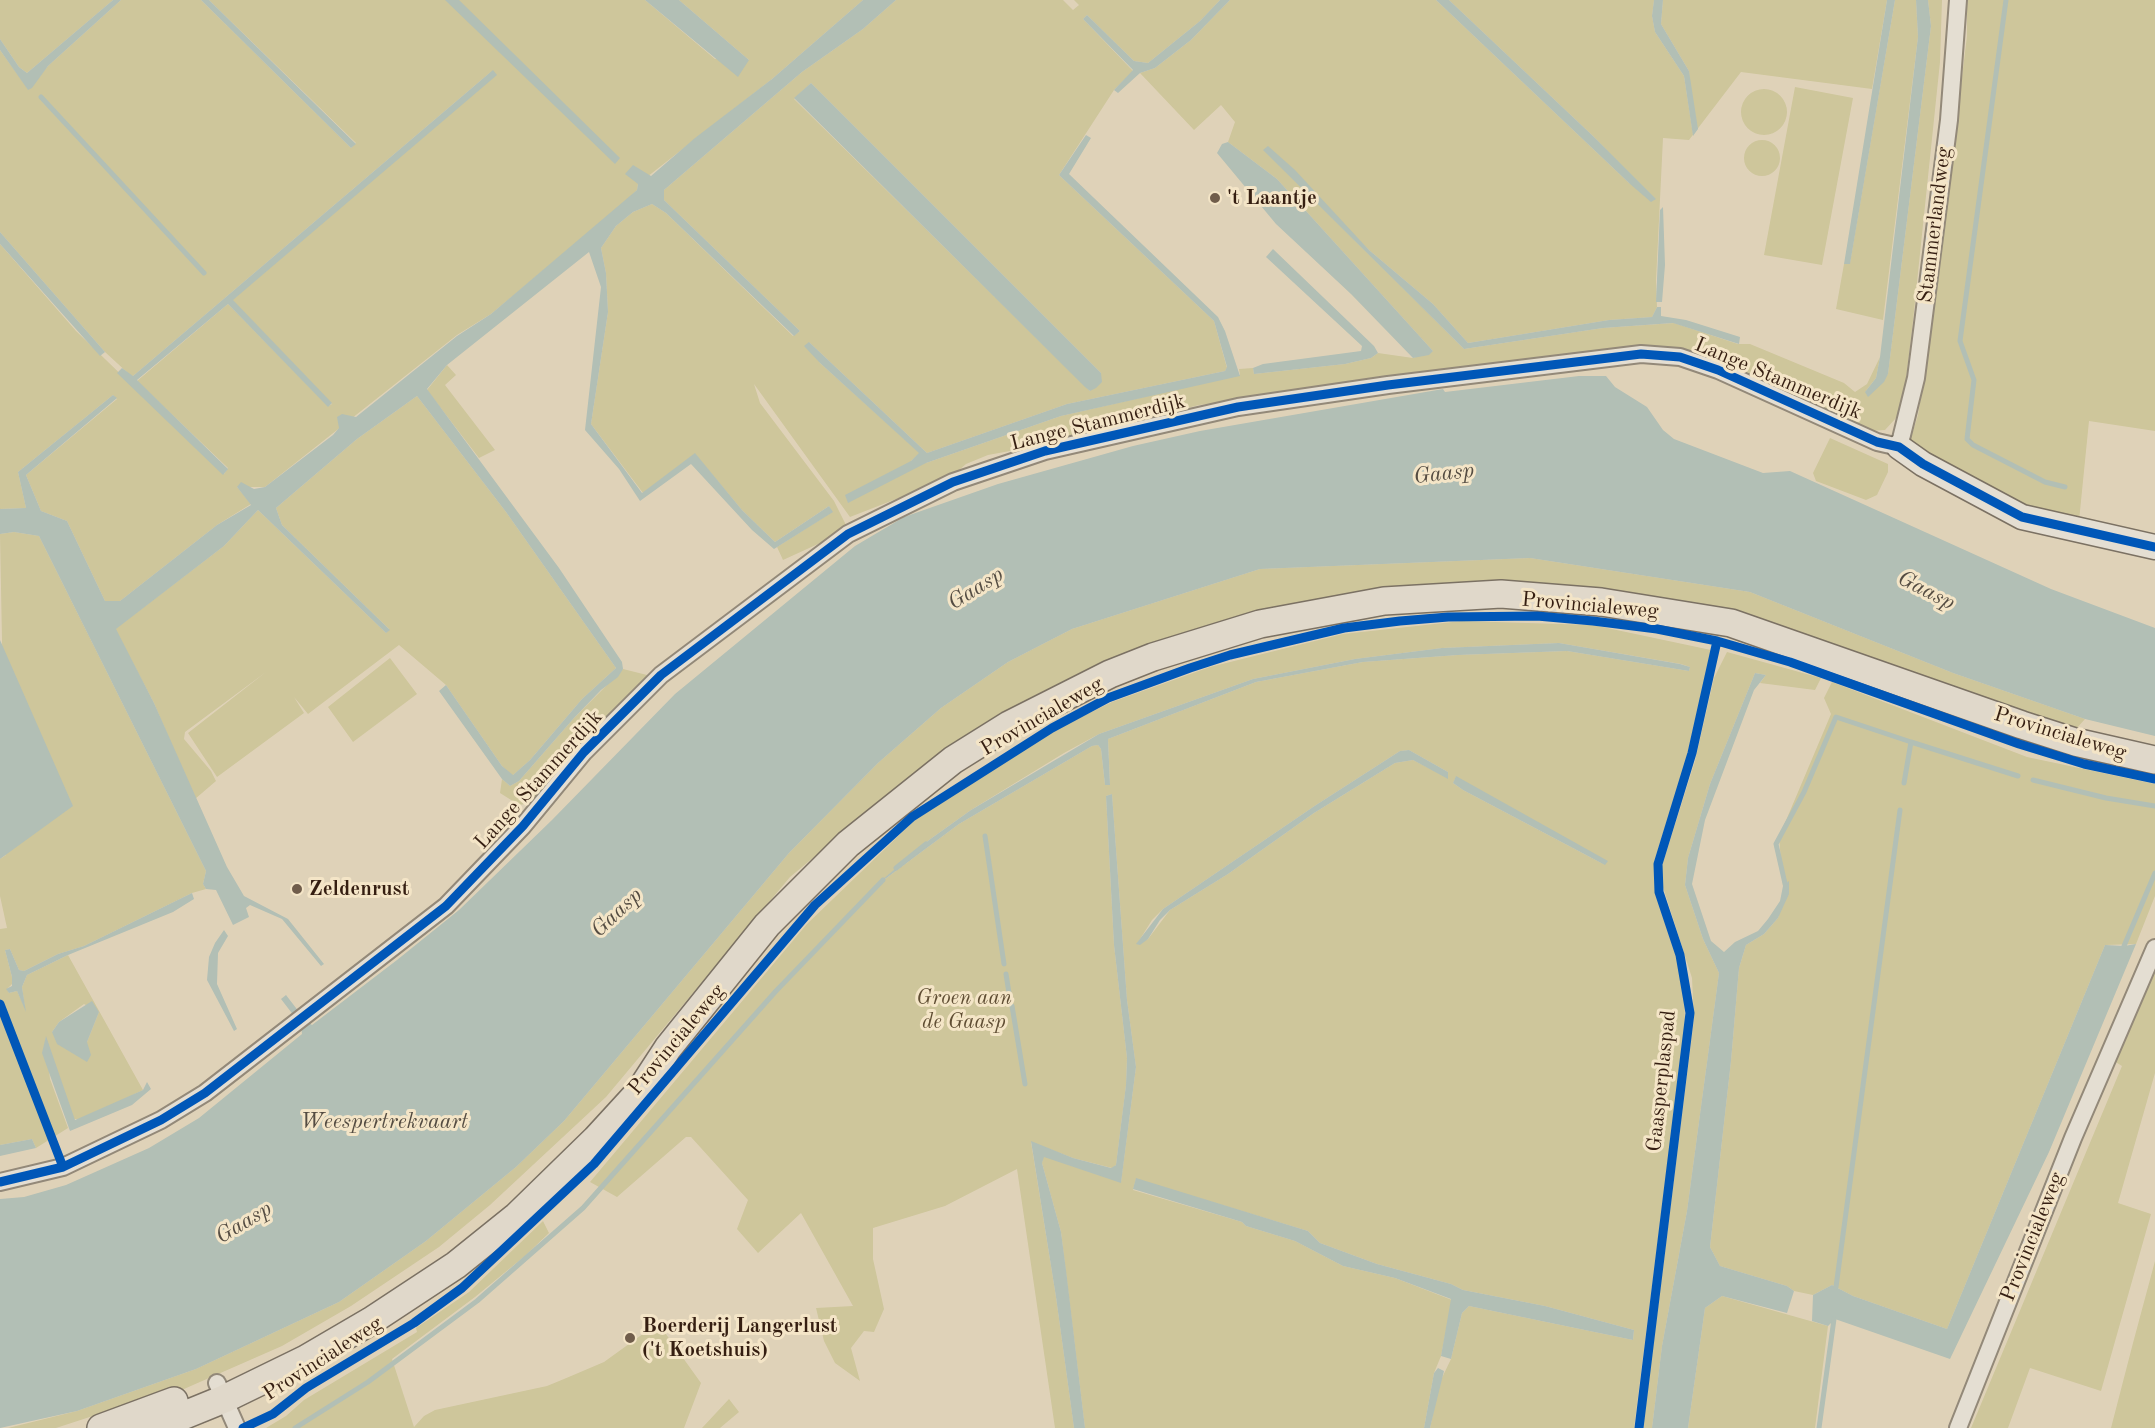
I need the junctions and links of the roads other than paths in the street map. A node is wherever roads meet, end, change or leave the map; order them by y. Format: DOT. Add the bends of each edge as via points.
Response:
graph roads {
  1 [pos="1958,0"];
  2 [pos="1899,447"];
  3 [pos="2155,547"];
  4 [pos="2155,760"];
  5 [pos="2155,948"];
  6 [pos="0,1182"];
  7 [pos="220,1391"];
  8 [pos="101,1428"];
  9 [pos="153,1428"];
  10 [pos="237,1428"];
  11 [pos="1958,1428"];
  1 -- 2 [label="street, Stammerlandweg" via="1949,120 1916,378"];
  2 -- 3 [label="street, Lange Stammerdijk" via="1917,461 2022,517"];
  2 -- 6 [label="street, Lange Stammerdijk" via="1877,442 1718,370 1680,357 1641,354 1238,408 1045,451 953,482 848,534 661,675 584,752 523,826 446,906 205,1093 161,1120 63,1167"];
  4 -- 7 [label="main road, Provincialeweg" via="2022,725 1731,623 1601,602 1501,594 1384,601 1260,624 1153,657 1009,725 953,760 848,844 797,893 669,1048 546,1169 484,1223 442,1255 314,1337"];
  5 -- 11 [label="street, Provincialeweg" via="2073,1138"];
  7 -- 8 [label="main road, Provincialeweg" via="167,1404"];
  7 -- 9 [label="main road, Provincialeweg"];
  7 -- 10 [label="street"];
}
